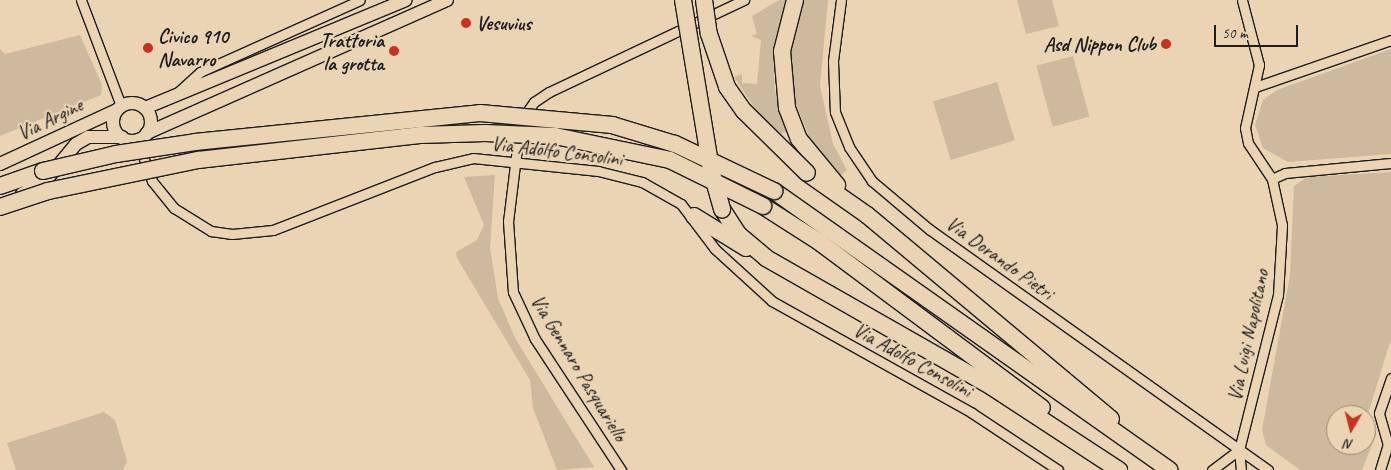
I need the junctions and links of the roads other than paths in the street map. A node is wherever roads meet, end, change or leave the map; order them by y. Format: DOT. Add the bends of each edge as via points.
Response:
graph roads {
  1 [pos="81,0"];
  2 [pos="360,0"];
  3 [pos="406,0"];
  4 [pos="447,0"];
  5 [pos="683,0"];
  6 [pos="704,0"];
  7 [pos="744,0"];
  8 [pos="795,0"];
  9 [pos="841,0"];
  10 [pos="1242,0"];
  11 [pos="1391,40"];
  12 [pos="1255,87"];
  13 [pos="174,96"];
  14 [pos="119,108"];
  15 [pos="145,108"];
  16 [pos="142,136"];
  17 [pos="122,138"];
  18 [pos="514,160"];
  19 [pos="1391,163"];
  20 [pos="0,164"];
  21 [pos="1272,179"];
  22 [pos="0,186"];
  23 [pos="0,202"];
  24 [pos="0,207"];
  25 [pos="694,216"];
  26 [pos="867,216"];
  27 [pos="766,258"];
  28 [pos="1391,378"];
  29 [pos="1389,441"];
  30 [pos="1239,450"];
  31 [pos="1149,456"];
  32 [pos="621,470"];
  33 [pos="1058,470"];
  34 [pos="1119,470"];
  35 [pos="1124,470"];
  36 [pos="1169,470"];
  37 [pos="1212,470"];
  38 [pos="1241,470"];
  39 [pos="1268,470"];
  40 [pos="1380,470"];
  1 -- 14 [label="street"];
  2 -- 13 [label="street" via="200,72"];
  3 -- 13 [label="street"];
  4 -- 16 [label="street"];
  5 -- 27 [label="highway, bridge" via="711,170 722,209 739,236"];
  6 -- 26 [label="highway, bridge" via="709,34 727,87 744,111 807,174"];
  7 -- 18 [label="street, Via Gennaro Pasquariello" via="540,97 522,120"];
  8 -- 26 [label="highway" via="782,51 787,108 816,164"];
  9 -- 30 [label="street, Via Dorando Pietri" via="832,61 835,112 849,147 872,181 929,229"];
  10 -- 12 [label="street, Via Luigi Napolitano" via="1260,65"];
  11 -- 12 [label="street"];
  12 -- 21 [label="street, Via Luigi Napolitano" via="1245,128 1248,143"];
  13 -- 15 [label="street"];
  14 -- 15 [label="street" via="134,103"];
  14 -- 17 [label="street" via="114,128"];
  14 -- 20 [label="street, Via Argine"];
  15 -- 16 [label="street" via="150,117"];
  16 -- 17 [label="street"];
  16 -- 18 [label="street, Via Adolfo Consolini" via="152,180 174,208 211,231 232,234 273,230 454,161"];
  17 -- 23 [label="street, Via Argine" via="88,137 47,179"];
  18 -- 25 [label="street, Via Adolfo Consolini" via="598,171 642,182 664,192"];
  18 -- 32 [label="street, Via Gennaro Pasquariello" via="507,250 513,292 535,338"];
  19 -- 21 [label="street" via="1285,173"];
  21 -- 30 [label="street, Via Luigi Napolitano" via="1282,225 1278,295"];
  22 -- 31 [label="highway, bridge" via="116,154 336,124 480,113 612,125 675,144 774,191"];
  24 -- 35 [label="highway, bridge" via="48,191 198,160 402,136 485,132 555,136 670,160 763,206 818,241"];
  25 -- 27 [label="highway"];
  25 -- 33 [label="street, Via Adolfo Consolini" via="715,249 772,301 972,413"];
  26 -- 31 [label="highway" via="1095,403"];
  27 -- 34 [label="highway" via="992,387"];
  28 -- 29 [label="street" via="1379,413"];
  29 -- 40 [label="street"];
  30 -- 37 [label="street"];
  30 -- 38 [label="street, Via Luigi Napolitano"];
  30 -- 39 [label="street, Via Dorando Pietri"];
  31 -- 36 [label="highway"];
}
